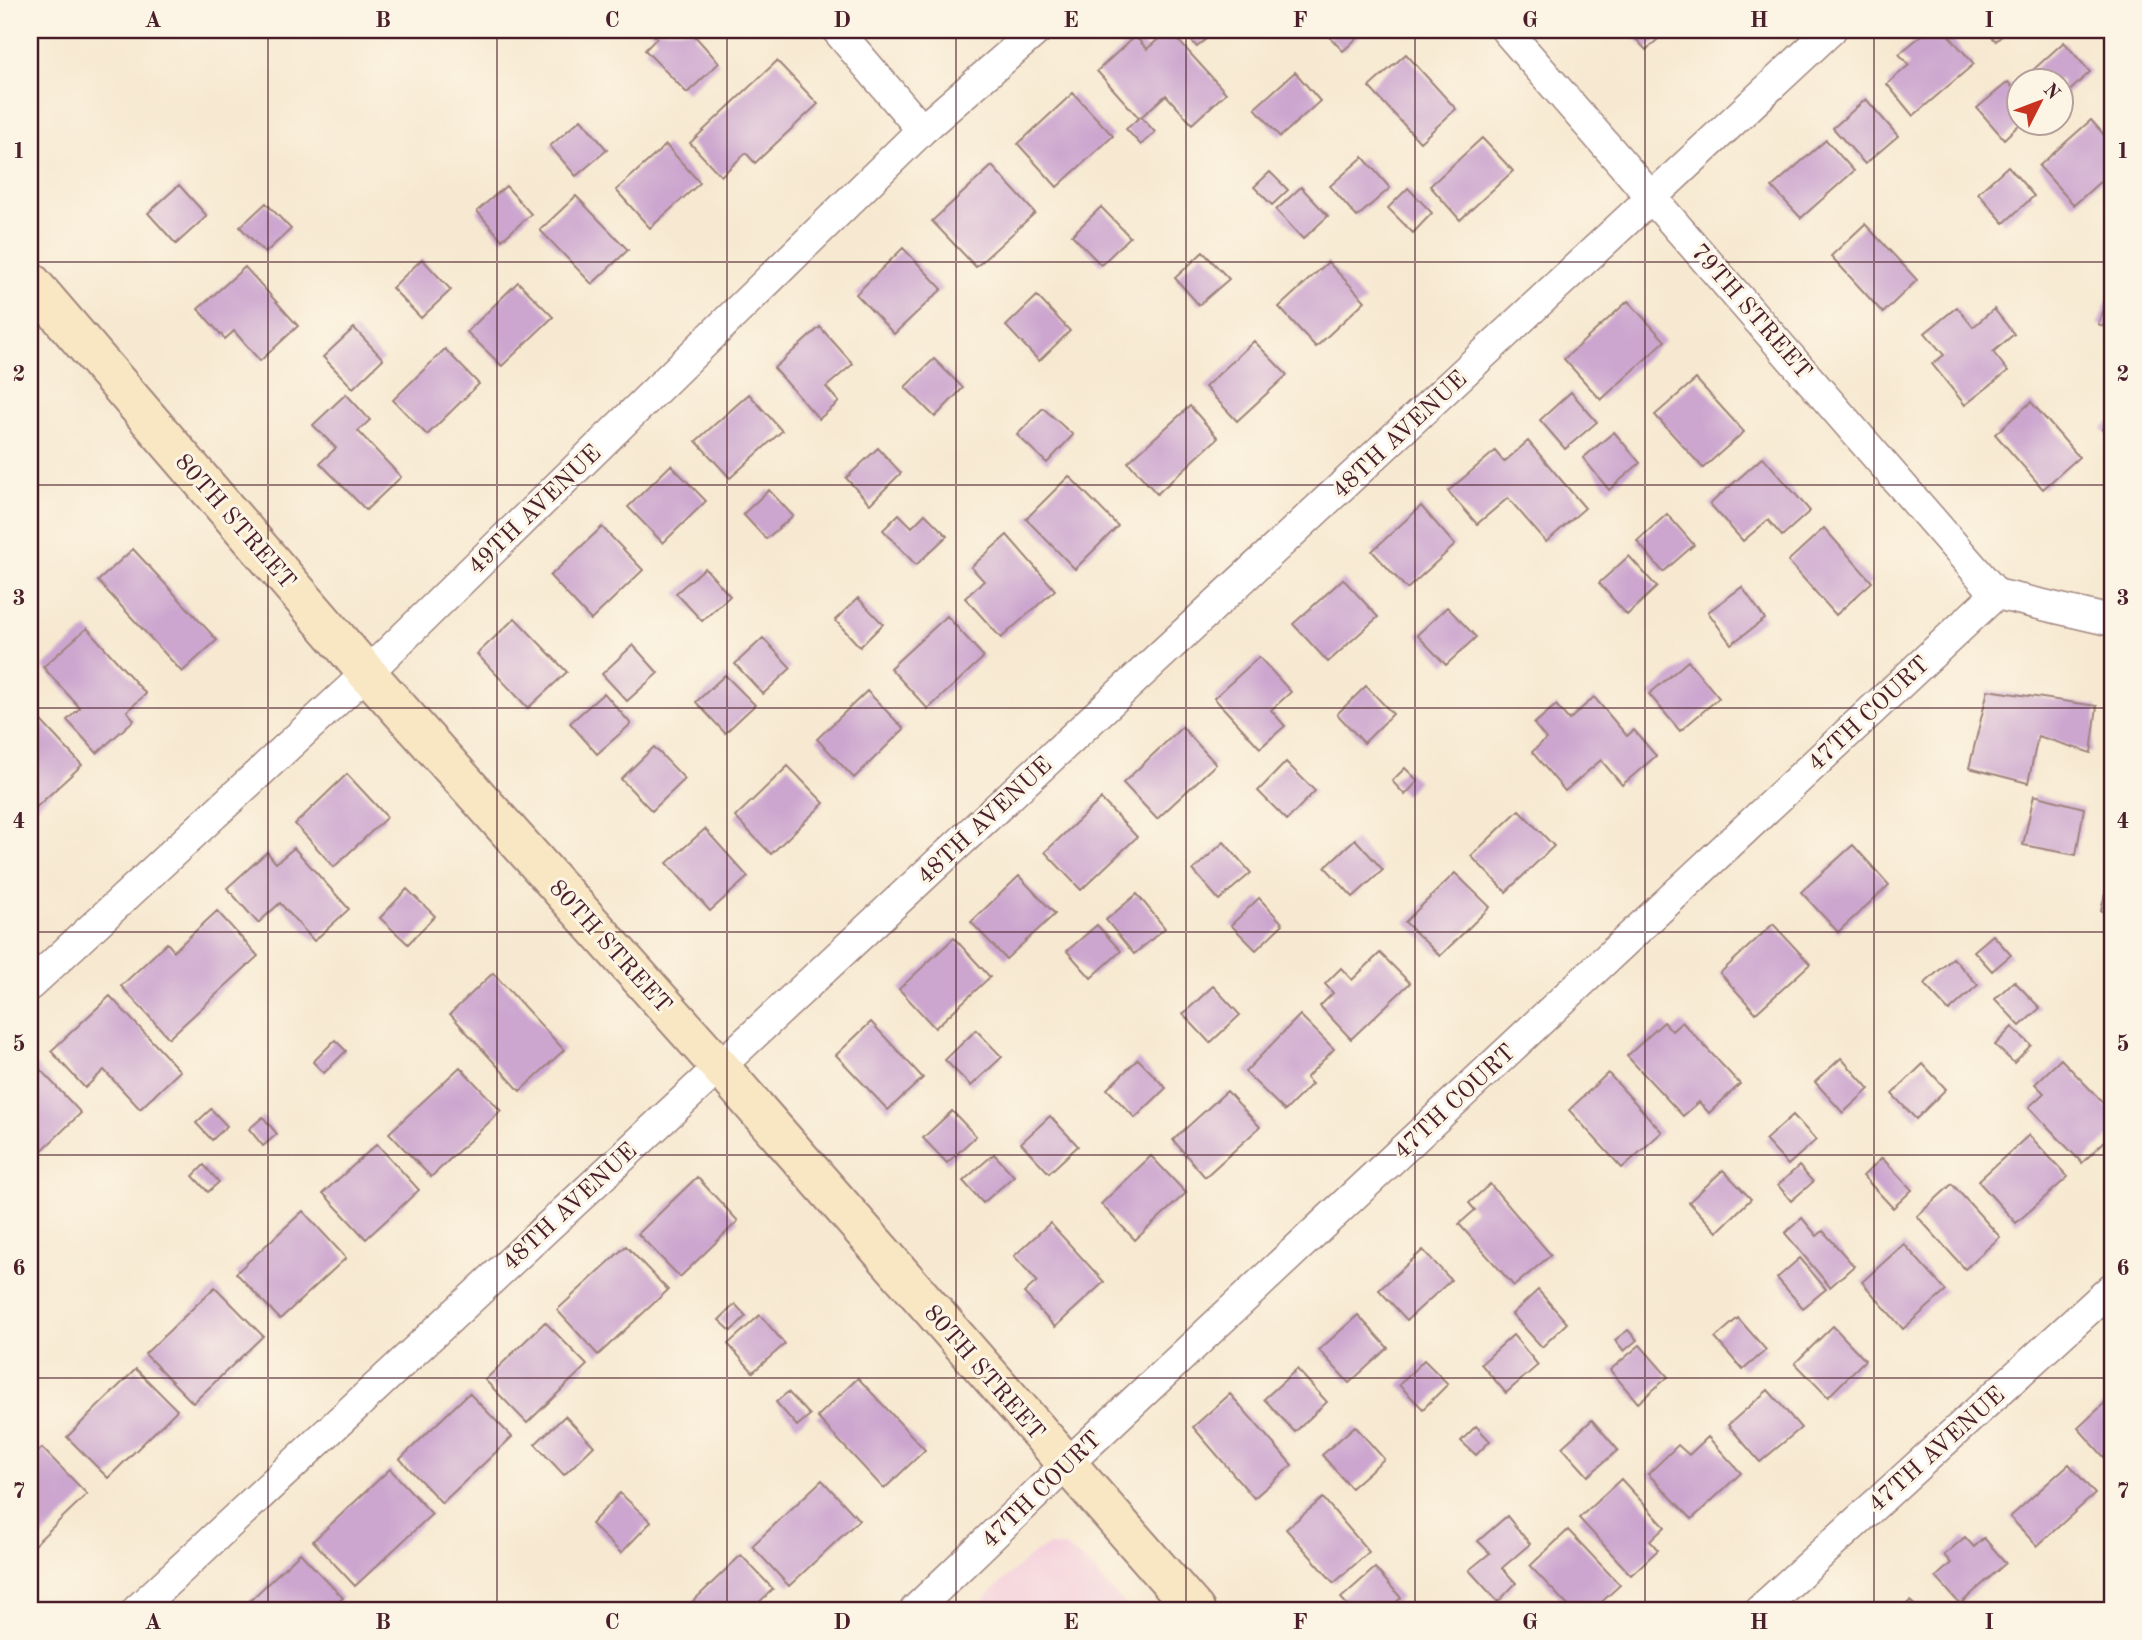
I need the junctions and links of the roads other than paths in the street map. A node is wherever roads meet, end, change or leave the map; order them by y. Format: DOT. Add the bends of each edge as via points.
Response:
graph roads {
  1 [pos="837,30"];
  2 [pos="1037,30"];
  3 [pos="1506,30"];
  4 [pos="1831,30"];
  5 [pos="922,130"];
  6 [pos="1653,197"];
  7 [pos="30,281"];
  8 [pos="1996,594"];
  9 [pos="2112,621"];
  10 [pos="367,673"];
  11 [pos="30,985"];
  12 [pos="719,1066"];
  13 [pos="2112,1288"];
  14 [pos="1066,1465"];
  15 [pos="137,1610"];
  16 [pos="915,1610"];
  17 [pos="1195,1610"];
  18 [pos="1760,1610"];
  1 -- 5 [label="street"];
  2 -- 5 [label="street, 49TH AVENUE"];
  3 -- 6 [label="street, 79TH STREET"];
  4 -- 6 [label="street, 48TH AVENUE"];
  5 -- 10 [label="street, 49TH AVENUE"];
  6 -- 8 [label="street, 79TH STREET"];
  6 -- 12 [label="street, 48TH AVENUE"];
  7 -- 10 [label="street, 80TH STREET"];
  8 -- 9 [label="street"];
  8 -- 14 [label="street, 47TH COURT"];
  10 -- 11 [label="street, 49TH AVENUE"];
  10 -- 12 [label="street, 80TH STREET"];
  12 -- 14 [label="street, 80TH STREET"];
  12 -- 15 [label="street, 48TH AVENUE"];
  13 -- 18 [label="street, 47TH AVENUE"];
  14 -- 16 [label="street, 47TH COURT"];
  14 -- 17 [label="street, 80TH STREET"];
}
